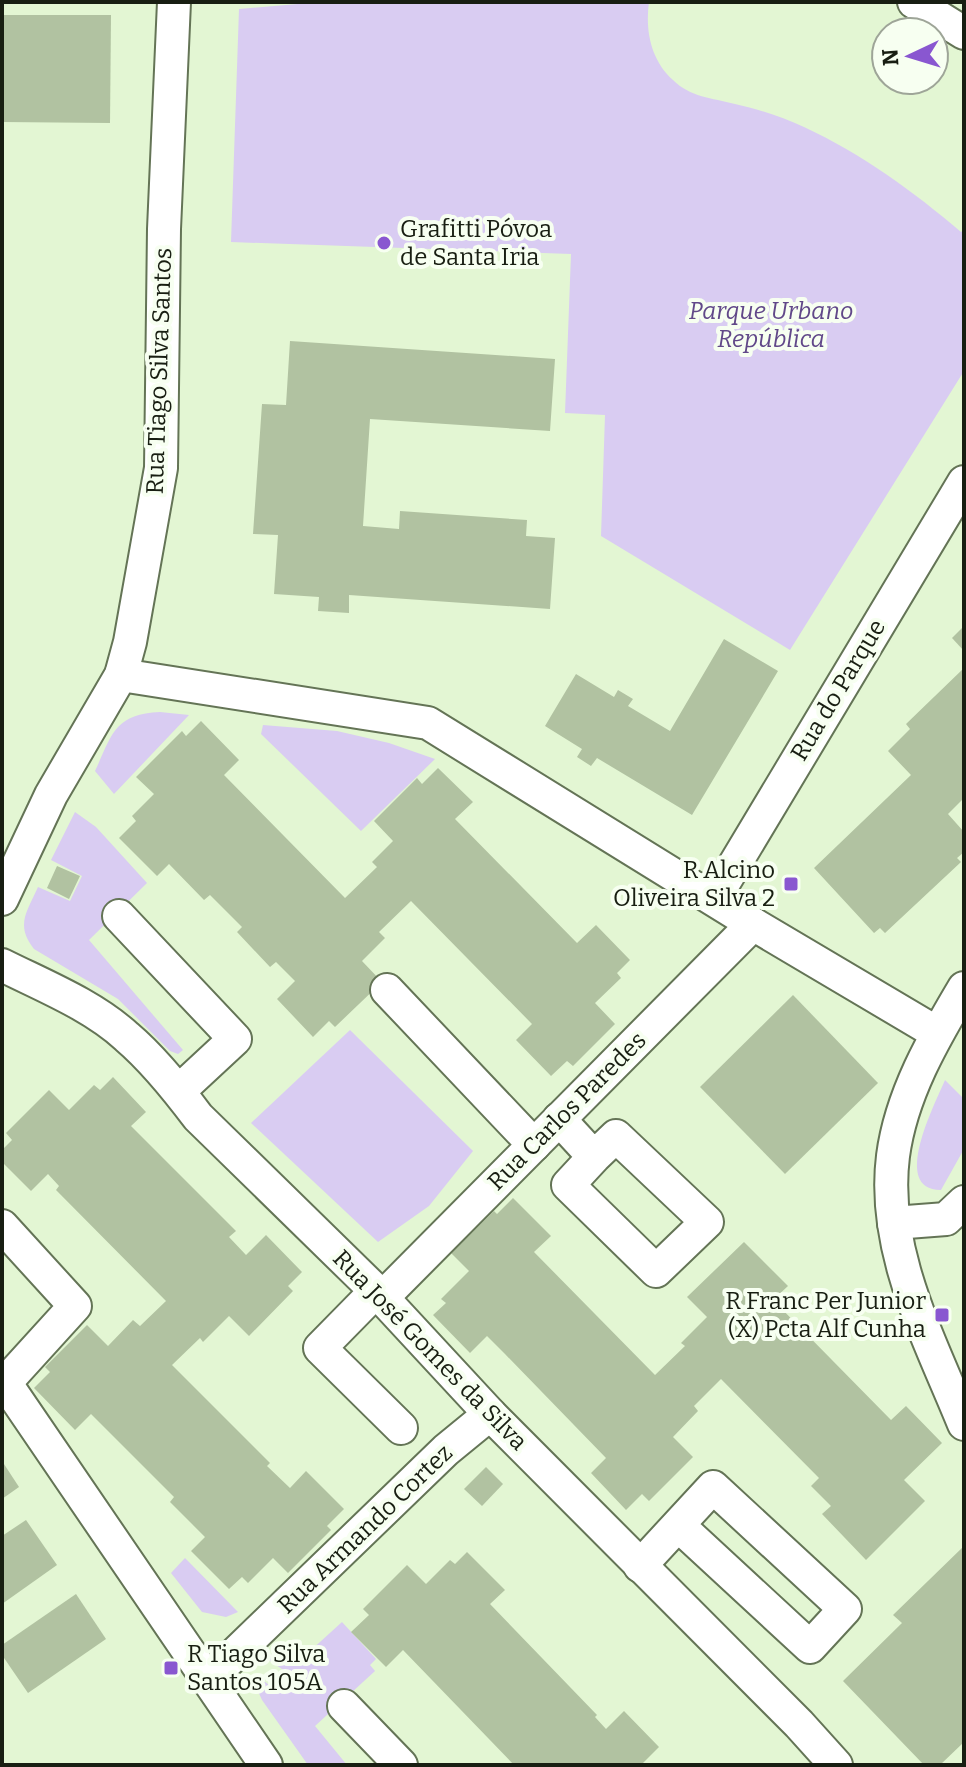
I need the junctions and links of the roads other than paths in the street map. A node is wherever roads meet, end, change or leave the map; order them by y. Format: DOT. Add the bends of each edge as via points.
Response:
graph roads {
  1 [pos="174,2"];
  2 [pos="914,2"];
  3 [pos="964,33"];
  4 [pos="964,482"];
  5 [pos="121,675"];
  6 [pos="5,884"];
  7 [pos="714,899"];
  8 [pos="119,916"];
  9 [pos="753,924"];
  10 [pos="2,965"];
  11 [pos="964,988"];
  12 [pos="387,990"];
  13 [pos="937,1033"];
  14 [pos="179,1091"];
  15 [pos="559,1119"];
  16 [pos="534,1145"];
  17 [pos="594,1157"];
  18 [pos="958,1220"];
  19 [pos="894,1223"];
  20 [pos="2,1226"];
  21 [pos="379,1295"];
  22 [pos="4,1381"];
  23 [pos="490,1414"];
  24 [pos="964,1424"];
  25 [pos="401,1428"];
  26 [pos="678,1525"];
  27 [pos="640,1566"];
  28 [pos="208,1680"];
  29 [pos="344,1706"];
  30 [pos="266,1765"];
  31 [pos="401,1765"];
  32 [pos="836,1765"];
  1 -- 5 [label="street, Rua Tiago Silva Santos" via="161,468"];
  2 -- 3 [label="street"];
  4 -- 7 [label="street, Rua do Parque"];
  5 -- 6 [label="street, Rua Tiago Silva Santos"];
  5 -- 7 [label="street" via="428,723"];
  7 -- 9 [label="street"];
  8 -- 14 [label="street" via="235,1039"];
  9 -- 13 [label="street"];
  9 -- 15 [label="street, Rua Carlos Paredes"];
  10 -- 14 [label="street, Rua José Gomes da Silva" via="81,1005 126,1036"];
  11 -- 13 [label="street"];
  12 -- 16 [label="street"];
  13 -- 19 [label="street" via="900,1122 891,1185"];
  14 -- 21 [label="street, Rua José Gomes da Silva" via="198,1117"];
  15 -- 16 [label="street, Rua Carlos Paredes"];
  15 -- 17 [label="street"];
  16 -- 21 [label="street, Rua Carlos Paredes"];
  18 -- 19 [label="street"];
  19 -- 24 [label="street" via="911,1295"];
  20 -- 22 [label="street" via="75,1306"];
  21 -- 23 [label="street, Rua José Gomes da Silva"];
  21 -- 25 [label="street, Rua Carlos Paredes" via="320,1348"];
  22 -- 28 [label="street"];
  23 -- 27 [label="street, Rua José Gomes da Silva"];
  23 -- 28 [label="street, Rua Armando Cortez" via="446,1450"];
  26 -- 26 [label="street" via="713,1487 845,1609 810,1647"];
  26 -- 27 [label="street"];
  27 -- 32 [label="street, Rua José Gomes da Silva"];
  28 -- 30 [label="street"];
  29 -- 31 [label="street"];
}
